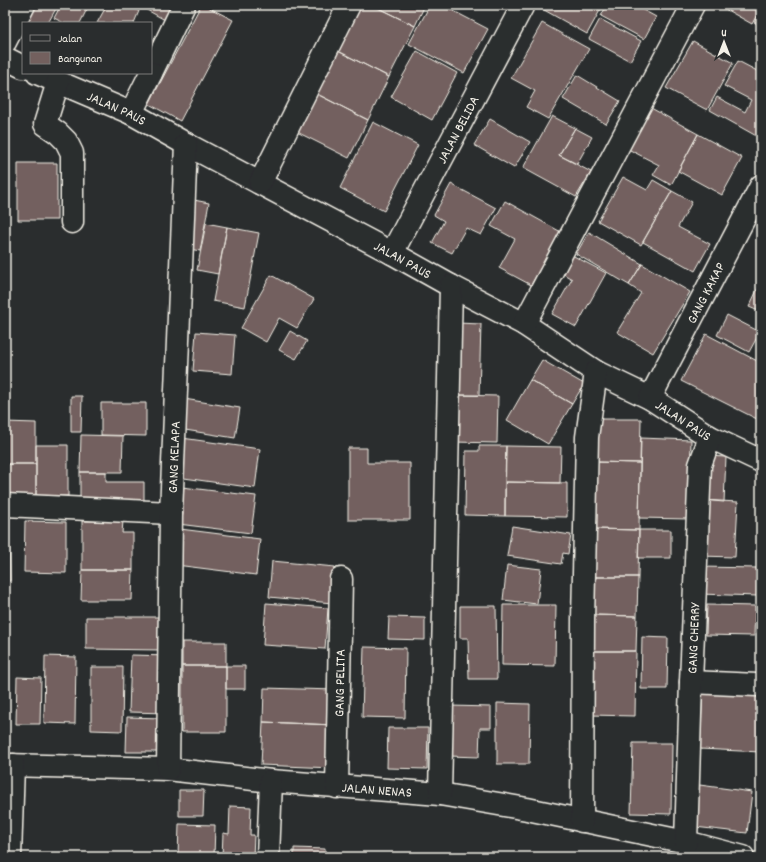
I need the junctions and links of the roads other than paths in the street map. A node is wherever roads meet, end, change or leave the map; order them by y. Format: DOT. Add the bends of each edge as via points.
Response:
graph roads {
  1 [pos="24,5"];
  2 [pos="184,5"];
  3 [pos="349,5"];
  4 [pos="523,5"];
  5 [pos="693,5"];
  6 [pos="5,42"];
  7 [pos="5,58"];
  8 [pos="22,66"];
  9 [pos="152,71"];
  10 [pos="39,74"];
  11 [pos="150,74"];
  12 [pos="58,82"];
  13 [pos="131,113"];
  14 [pos="186,144"];
  15 [pos="260,183"];
  16 [pos="761,186"];
  17 [pos="72,222"];
  18 [pos="392,253"];
  19 [pos="450,286"];
  20 [pos="524,324"];
  21 [pos="596,372"];
  22 [pos="650,398"];
  23 [pos="710,437"];
  24 [pos="761,461"];
  25 [pos="5,506"];
  26 [pos="171,513"];
  27 [pos="341,579"];
  28 [pos="691,682"];
  29 [pos="757,684"];
  30 [pos="9,765"];
  31 [pos="168,769"];
  32 [pos="270,781"];
  33 [pos="337,786"];
  34 [pos="440,794"];
  35 [pos="582,821"];
  36 [pos="686,842"];
  37 [pos="10,857"];
  38 [pos="268,857"];
  39 [pos="743,857"];
  1 -- 6 [label="street"];
  2 -- 9 [label="street"];
  3 -- 15 [label="street"];
  4 -- 18 [label="street, JALAN BELIDA"];
  5 -- 20 [label="street"];
  7 -- 8 [label="street"];
  10 -- 12 [label="street, JALAN PAUS"];
  11 -- 13 [label="street"];
  12 -- 13 [label="street, JALAN PAUS"];
  12 -- 17 [label="street" via="45,124 66,141 72,153"];
  13 -- 14 [label="street, JALAN PAUS"];
  14 -- 15 [label="street, JALAN PAUS"];
  14 -- 26 [label="street, GANG KELAPA"];
  15 -- 18 [label="street, JALAN PAUS"];
  16 -- 22 [label="street, GANG KAKAP"];
  18 -- 19 [label="street, JALAN PAUS"];
  19 -- 20 [label="street, JALAN PAUS"];
  19 -- 34 [label="street"];
  20 -- 21 [label="street, JALAN PAUS"];
  21 -- 22 [label="street, JALAN PAUS"];
  21 -- 35 [label="street" via="587,437"];
  22 -- 23 [label="street, JALAN PAUS"];
  23 -- 24 [label="street, JALAN PAUS"];
  23 -- 28 [label="street, GANG CHERRY" via="700,465"];
  25 -- 26 [label="street"];
  26 -- 31 [label="street, GANG KELAPA"];
  27 -- 33 [label="street, GANG PELITA"];
  28 -- 29 [label="street"];
  28 -- 36 [label="street, GANG CHERRY"];
  30 -- 31 [label="street, JALAN NENAS"];
  30 -- 37 [label="street"];
  31 -- 32 [label="street, JALAN NENAS"];
  32 -- 33 [label="street, JALAN NENAS"];
  32 -- 38 [label="street"];
  33 -- 34 [label="street, JALAN NENAS"];
  34 -- 35 [label="street, JALAN NENAS"];
  35 -- 36 [label="street, JALAN NENAS"];
  36 -- 39 [label="street, JALAN NENAS"];
}
